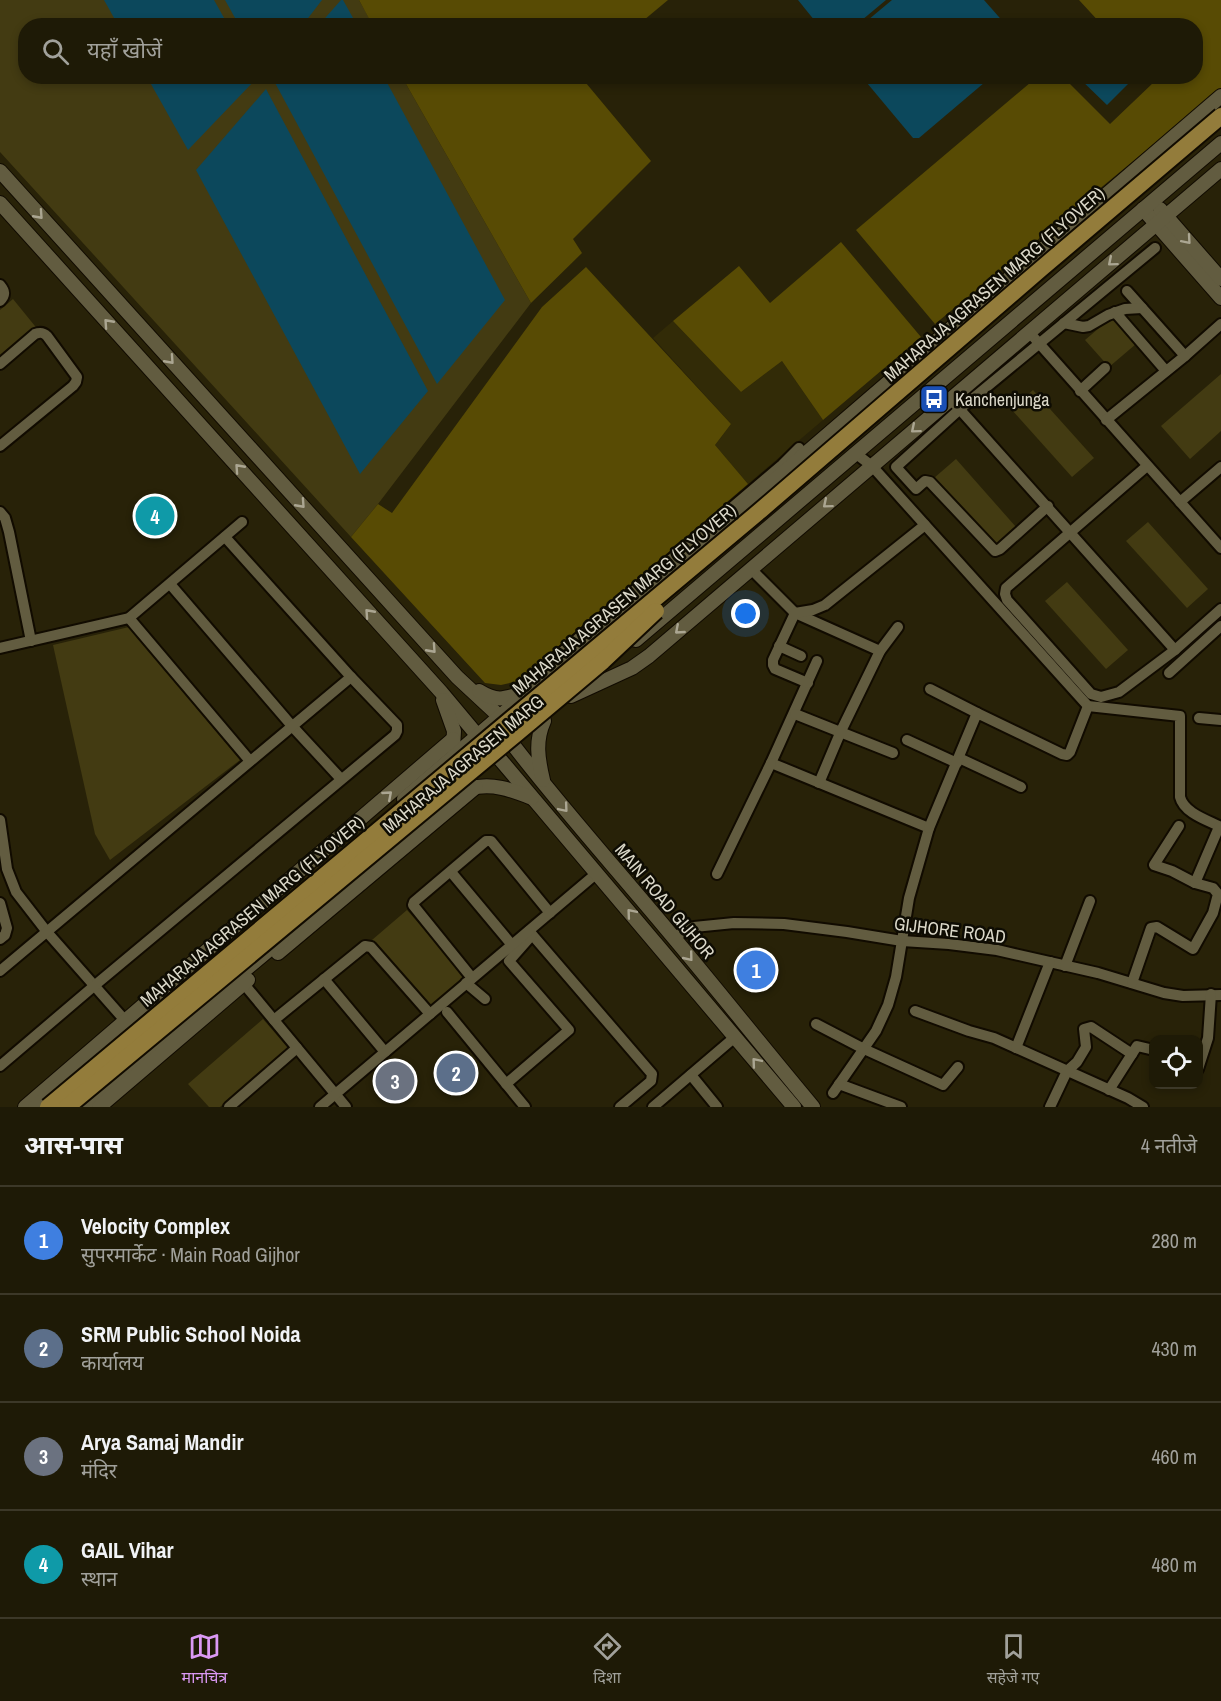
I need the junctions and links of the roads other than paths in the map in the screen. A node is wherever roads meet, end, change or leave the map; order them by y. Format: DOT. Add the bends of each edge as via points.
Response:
graph roads {
  1 [pos="1221,94"];
  2 [pos="1221,116"];
  3 [pos="1221,130"];
  4 [pos="1221,143"];
  5 [pos="1221,170"];
  6 [pos="2,179"];
  7 [pos="0,203"];
  8 [pos="1148,205"];
  9 [pos="0,220"];
  10 [pos="1161,220"];
  11 [pos="23,229"];
  12 [pos="1155,248"];
  13 [pos="1221,279"];
  14 [pos="0,285"];
  15 [pos="1127,291"];
  16 [pos="1221,298"];
  17 [pos="0,301"];
  18 [pos="1142,308"];
  19 [pos="1115,312"];
  20 [pos="1065,323"];
  21 [pos="1221,324"];
  22 [pos="1029,333"];
  23 [pos="1039,345"];
  24 [pos="1185,356"];
  25 [pos="914,361"];
  26 [pos="0,364"];
  27 [pos="1106,368"];
  28 [pos="1166,371"];
  29 [pos="934,386"];
  30 [pos="1080,391"];
  31 [pos="955,404"];
  32 [pos="1106,420"];
  33 [pos="817,436"];
  34 [pos="0,446"];
  35 [pos="799,448"];
  36 [pos="855,453"];
  37 [pos="872,466"];
  38 [pos="1147,466"];
  39 [pos="1221,467"];
  40 [pos="1180,502"];
  41 [pos="1048,506"];
  42 [pos="0,512"];
  43 [pos="242,522"];
  44 [pos="925,525"];
  45 [pos="719,526"];
  46 [pos="1071,532"];
  47 [pos="225,537"];
  48 [pos="1221,548"];
  49 [pos="739,551"];
  50 [pos="751,568"];
  51 [pos="170,584"];
  52 [pos="1221,609"];
  53 [pos="795,613"];
  54 [pos="129,618"];
  55 [pos="1221,626"];
  56 [pos="898,627"];
  57 [pos="31,641"];
  58 [pos="779,646"];
  59 [pos="0,648"];
  60 [pos="1175,650"];
  61 [pos="880,651"];
  62 [pos="801,656"];
  63 [pos="817,661"];
  64 [pos="1169,673"];
  65 [pos="546,676"];
  66 [pos="351,677"];
  67 [pos="463,682"];
  68 [pos="808,683"];
  69 [pos="930,689"];
  70 [pos="530,690"];
  71 [pos="441,692"];
  72 [pos="571,696"];
  73 [pos="1088,706"];
  74 [pos="1221,710"];
  75 [pos="977,713"];
  76 [pos="795,714"];
  77 [pos="499,716"];
  78 [pos="1199,718"];
  79 [pos="1216,719"];
  80 [pos="544,721"];
  81 [pos="292,726"];
  82 [pos="841,731"];
  83 [pos="477,735"];
  84 [pos="453,739"];
  85 [pos="907,740"];
  86 [pos="514,746"];
  87 [pos="893,753"];
  88 [pos="499,759"];
  89 [pos="958,760"];
  90 [pos="250,761"];
  91 [pos="771,763"];
  92 [pos="441,767"];
  93 [pos="341,779"];
  94 [pos="819,783"];
  95 [pos="476,786"];
  96 [pos="545,786"];
  97 [pos="1021,787"];
  98 [pos="459,791"];
  99 [pos="534,799"];
  100 [pos="0,820"];
  101 [pos="1179,826"];
  102 [pos="1220,827"];
  103 [pos="929,828"];
  104 [pos="4,871"];
  105 [pos="451,872"];
  106 [pos="316,873"];
  107 [pos="597,873"];
  108 [pos="717,874"];
  109 [pos="1195,883"];
  110 [pos="336,894"];
  111 [pos="1090,901"];
  112 [pos="0,903"];
  113 [pos="550,913"];
  114 [pos="47,932"];
  115 [pos="530,933"];
  116 [pos="673,938"];
  117 [pos="0,939"];
  118 [pos="902,942"];
  119 [pos="512,945"];
  120 [pos="1050,962"];
  121 [pos="1065,966"];
  122 [pos="0,971"];
  123 [pos="324,979"];
  124 [pos="240,980"];
  125 [pos="469,981"];
  126 [pos="1132,983"];
  127 [pos="94,986"];
  128 [pos="1216,995"];
  129 [pos="485,999"];
  130 [pos="915,1011"];
  131 [pos="447,1012"];
  132 [pos="430,1014"];
  133 [pos="274,1020"];
  134 [pos="128,1024"];
  135 [pos="816,1024"];
  136 [pos="735,1037"];
  137 [pos="297,1048"];
  138 [pos="1016,1048"];
  139 [pos="864,1049"];
  140 [pos="1149,1049"];
  141 [pos="385,1052"];
  142 [pos="1132,1054"];
  143 [pos="1203,1054"];
  144 [pos="0,1066"];
  145 [pos="958,1067"];
  146 [pos="1067,1071"];
  147 [pos="78,1072"];
  148 [pos="691,1075"];
  149 [pos="506,1084"];
  150 [pos="1109,1090"];
  151 [pos="335,1094"];
  152 [pos="98,1100"];
  153 [pos="25,1107"];
  154 [pos="35,1107"];
  155 [pos="48,1107"];
  156 [pos="67,1107"];
  157 [pos="81,1107"];
  158 [pos="229,1107"];
  159 [pos="320,1107"];
  160 [pos="346,1107"];
  161 [pos="525,1107"];
  162 [pos="620,1107"];
  163 [pos="653,1107"];
  164 [pos="717,1107"];
  165 [pos="794,1107"];
  166 [pos="813,1107"];
  167 [pos="901,1107"];
  168 [pos="1050,1107"];
  169 [pos="1143,1107"];
  1 -- 25 [label="street, MAHARAJA AGRASEN MARG"];
  1 -- 33 [label="street"];
  2 -- 155 [label="main road, MAHARAJA AGRASEN MARG (FLYOVER), bridge" via="752,518"];
  3 -- 156 [label="main road, MAHARAJA AGRASEN MARG (FLYOVER), bridge" via="682,588 603,661"];
  4 -- 8 [label="street, MAHARAJA AGRASEN MARG"];
  5 -- 10 [label="street"];
  6 -- 67 [label="street, one-way"];
  7 -- 11 [label="street"];
  8 -- 10 [label="street"];
  8 -- 29 [label="street, MAHARAJA AGRASEN MARG"];
  9 -- 11 [label="street"];
  10 -- 13 [label="street, one-way"];
  10 -- 16 [label="street"];
  10 -- 22 [label="street, one-way"];
  71 -- 11 [label="street, one-way"];
  12 -- 20 [label="street"];
  14 -- 17 [label="street" via="5,293"];
  15 -- 18 [label="street"];
  18 -- 19 [label="street"];
  18 -- 24 [label="street"];
  19 -- 20 [label="street" via="1089,326"];
  19 -- 28 [label="street"];
  20 -- 23 [label="street"];
  21 -- 24 [label="street"];
  22 -- 23 [label="street"];
  22 -- 31 [label="street"];
  23 -- 30 [label="street"];
  23 -- 31 [label="street"];
  24 -- 28 [label="street"];
  25 -- 29 [label="street"];
  25 -- 45 [label="street, MAHARAJA AGRASEN MARG"];
  26 -- 34 [label="street" via="34,334 44,333 77,377 73,386"];
  27 -- 30 [label="street"];
  28 -- 32 [label="street"];
  29 -- 36 [label="street, MAHARAJA AGRASEN MARG"];
  30 -- 32 [label="street"];
  31 -- 37 [label="street, one-way"];
  31 -- 41 [label="street"];
  31 -- 41 [label="street" via="896,469 916,489 930,482 994,550 1000,549"];
  32 -- 38 [label="street"];
  35 -- 65 [label="street" via="554,659"];
  36 -- 37 [label="street"];
  36 -- 49 [label="street, MAHARAJA AGRASEN MARG"];
  37 -- 44 [label="street"];
  37 -- 50 [label="street, one-way"];
  38 -- 40 [label="street"];
  38 -- 46 [label="street"];
  39 -- 40 [label="street"];
  40 -- 48 [label="street"];
  41 -- 46 [label="street"];
  42 -- 57 [label="street" via="9,532"];
  43 -- 47 [label="street"];
  44 -- 53 [label="street" via="825,605"];
  44 -- 73 [label="street"];
  45 -- 49 [label="street"];
  45 -- 65 [label="street, MAHARAJA AGRASEN MARG"];
  46 -- 60 [label="street"];
  46 -- 60 [label="street" via="1006,588 1007,600 1091,694 1101,697 1119,692"];
  47 -- 51 [label="street"];
  47 -- 66 [label="street"];
  49 -- 72 [label="street, MAHARAJA AGRASEN MARG"];
  50 -- 53 [label="street"];
  50 -- 72 [label="street, one-way" via="649,656"];
  51 -- 54 [label="street"];
  51 -- 81 [label="street"];
  52 -- 60 [label="street"];
  53 -- 58 [label="street"];
  53 -- 61 [label="street"];
  54 -- 57 [label="street"];
  54 -- 90 [label="street"];
  55 -- 64 [label="street"];
  56 -- 61 [label="street"];
  57 -- 59 [label="street"];
  58 -- 62 [label="street"];
  58 -- 68 [label="street" via="773,660 776,669"];
  61 -- 82 [label="street"];
  63 -- 68 [label="street"];
  65 -- 70 [label="street, MAHARAJA AGRASEN MARG"];
  66 -- 81 [label="street"];
  66 -- 93 [label="street" via="397,725 397,731"];
  67 -- 70 [label="street" via="489,698"];
  67 -- 77 [label="street"];
  68 -- 76 [label="street"];
  69 -- 75 [label="street"];
  70 -- 77 [label="street, MAHARAJA AGRASEN MARG"];
  71 -- 83 [label="street"];
  71 -- 84 [label="street"];
  72 -- 80 [label="street, MAHARAJA AGRASEN MARG"];
  73 -- 75 [label="street" via="1067,755"];
  73 -- 102 [label="street" via="1180,716 1182,804"];
  74 -- 79 [label="street"];
  75 -- 89 [label="street"];
  76 -- 82 [label="street"];
  76 -- 91 [label="street"];
  77 -- 83 [label="street, MAHARAJA AGRASEN MARG"];
  78 -- 79 [label="street"];
  80 -- 86 [label="street, MAHARAJA AGRASEN MARG"];
  80 -- 96 [label="street" via="539,731 538,755"];
  81 -- 90 [label="street"];
  81 -- 93 [label="street"];
  82 -- 87 [label="street"];
  82 -- 94 [label="street"];
  83 -- 92 [label="street, MAHARAJA AGRASEN MARG"];
  84 -- 92 [label="street" via="453,749"];
  134 -- 84 [label="street, one-way"];
  85 -- 89 [label="street"];
  86 -- 88 [label="street, MAHARAJA AGRASEN MARG"];
  86 -- 96 [label="street, MAIN ROAD GIJHOR"];
  88 -- 98 [label="street, MAHARAJA AGRASEN MARG"];
  88 -- 99 [label="street, MAIN ROAD GIJHOR"];
  89 -- 97 [label="street"];
  89 -- 103 [label="street"];
  90 -- 114 [label="street"];
  91 -- 94 [label="street"];
  91 -- 108 [label="street"];
  92 -- 106 [label="street, MAHARAJA AGRASEN MARG"];
  93 -- 127 [label="street"];
  94 -- 103 [label="street"];
  95 -- 98 [label="street"];
  95 -- 99 [label="street" via="508,789"];
  95 -- 124 [label="street"];
  96 -- 116 [label="street, MAIN ROAD GIJHOR, one-way"];
  98 -- 110 [label="street, MAHARAJA AGRASEN MARG"];
  99 -- 107 [label="street, MAIN ROAD GIJHOR"];
  100 -- 104 [label="street"];
  101 -- 109 [label="street" via="1154,865"];
  102 -- 109 [label="street"];
  103 -- 118 [label="street" via="909,898"];
  104 -- 114 [label="street"];
  105 -- 113 [label="street" via="486,841 491,841"];
  105 -- 119 [label="street"];
  105 -- 125 [label="street" via="413,905"];
  106 -- 110 [label="street"];
  106 -- 134 [label="street, MAHARAJA AGRASEN MARG"];
  107 -- 113 [label="street"];
  136 -- 107 [label="street, MAIN ROAD GIJHOR, one-way"];
  109 -- 126 [label="street" via="1213,888 1218,894 1213,914 1193,949 1157,927 1150,928"];
  110 -- 124 [label="street, MAHARAJA AGRASEN MARG"];
  111 -- 121 [label="street"];
  112 -- 117 [label="street" via="7,928"];
  113 -- 115 [label="street"];
  114 -- 122 [label="street"];
  114 -- 127 [label="street"];
  115 -- 119 [label="street"];
  115 -- 149 [label="street" via="509,961 569,1030"];
  115 -- 162 [label="street" via="652,1074 651,1081"];
  116 -- 118 [label="street, GIJHORE ROAD" via="694,927 774,923"];
  116 -- 166 [label="street, MAIN ROAD GIJHOR, one-way"];
  118 -- 120 [label="street, GIJHORE ROAD" via="997,950"];
  118 -- 139 [label="street" via="888,1005"];
  119 -- 125 [label="street"];
  120 -- 121 [label="street, GIJHORE ROAD"];
  120 -- 138 [label="street"];
  121 -- 126 [label="street, GIJHORE ROAD"];
  123 -- 132 [label="street" via="368,945"];
  123 -- 133 [label="street"];
  123 -- 141 [label="street"];
  124 -- 133 [label="street"];
  124 -- 152 [label="street, MAHARAJA AGRASEN MARG"];
  125 -- 129 [label="street"];
  125 -- 132 [label="street"];
  126 -- 128 [label="street, GIJHORE ROAD" via="1183,996"];
  127 -- 134 [label="street"];
  127 -- 144 [label="street"];
  128 -- 143 [label="street"];
  130 -- 138 [label="street"];
  131 -- 149 [label="street"];
  132 -- 141 [label="street"];
  133 -- 137 [label="street"];
  134 -- 147 [label="street, MAHARAJA AGRASEN MARG"];
  134 -- 153 [label="street"];
  135 -- 139 [label="street"];
  136 -- 148 [label="street"];
  165 -- 136 [label="street, MAIN ROAD GIJHOR, one-way"];
  137 -- 151 [label="street"];
  137 -- 158 [label="street"];
  138 -- 146 [label="street"];
  139 -- 145 [label="street" via="943,1085"];
  139 -- 167 [label="street" via="836,1089"];
  140 -- 142 [label="street" via="1137,1046"];
  141 -- 151 [label="street"];
  142 -- 146 [label="street" via="1091,1027 1084,1029 1086,1047"];
  142 -- 150 [label="street"];
  146 -- 150 [label="street"];
  146 -- 168 [label="street"];
  147 -- 152 [label="street"];
  147 -- 154 [label="street, MAHARAJA AGRASEN MARG"];
  148 -- 163 [label="street"];
  148 -- 164 [label="street"];
  149 -- 161 [label="street"];
  150 -- 169 [label="street"];
  151 -- 159 [label="street"];
  151 -- 160 [label="street"];
  152 -- 157 [label="street, MAHARAJA AGRASEN MARG"];
}
